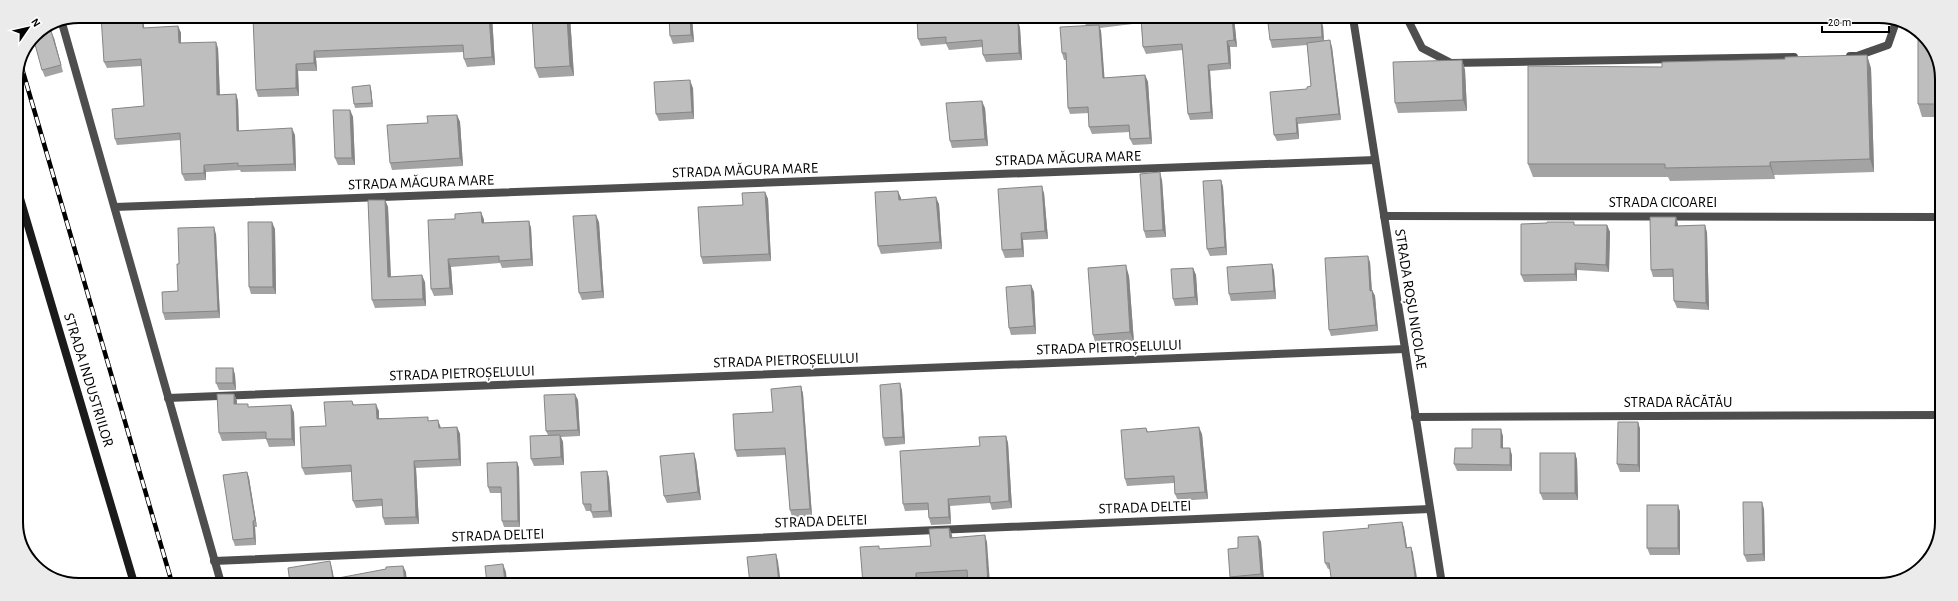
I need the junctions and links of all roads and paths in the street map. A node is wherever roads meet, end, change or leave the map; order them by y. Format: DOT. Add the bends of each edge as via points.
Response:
graph roads {
  1 [pos="1354,23"];
  2 [pos="1410,23"];
  3 [pos="63,25"];
  4 [pos="1895,25"];
  5 [pos="1841,56"];
  6 [pos="1801,57"];
  7 [pos="1375,160"];
  8 [pos="115,208"];
  9 [pos="23,209"];
  10 [pos="1384,216"];
  11 [pos="1935,216"];
  12 [pos="1405,349"];
  13 [pos="168,398"];
  14 [pos="1935,415"];
  15 [pos="1415,417"];
  16 [pos="1430,509"];
  17 [pos="214,561"];
  18 [pos="133,578"];
  19 [pos="219,578"];
  20 [pos="1441,578"];
  1 -- 7 [label="street, STRADA ROȘU NICOLAE"];
  2 -- 6 [label="street" via="1422,48 1451,63"];
  3 -- 8 [label="street"];
  4 -- 5 [label="street" via="1888,45 1857,56"];
  7 -- 8 [label="street, STRADA MĂGURA MARE"];
  7 -- 10 [label="street, STRADA ROȘU NICOLAE"];
  8 -- 13 [label="street"];
  9 -- 18 [label="main road, STRADA INDUSTRIILOR"];
  10 -- 11 [label="street, STRADA CICOAREI"];
  10 -- 12 [label="street, STRADA ROȘU NICOLAE"];
  12 -- 13 [label="street, STRADA PIETROȘELULUI"];
  12 -- 15 [label="street, STRADA ROȘU NICOLAE"];
  13 -- 17 [label="street"];
  14 -- 15 [label="street, STRADA RĂCĂTĂU"];
  15 -- 16 [label="street, STRADA ROȘU NICOLAE"];
  16 -- 17 [label="street, STRADA DELTEI"];
  16 -- 20 [label="street, STRADA ROȘU NICOLAE"];
  17 -- 19 [label="street"];
}
